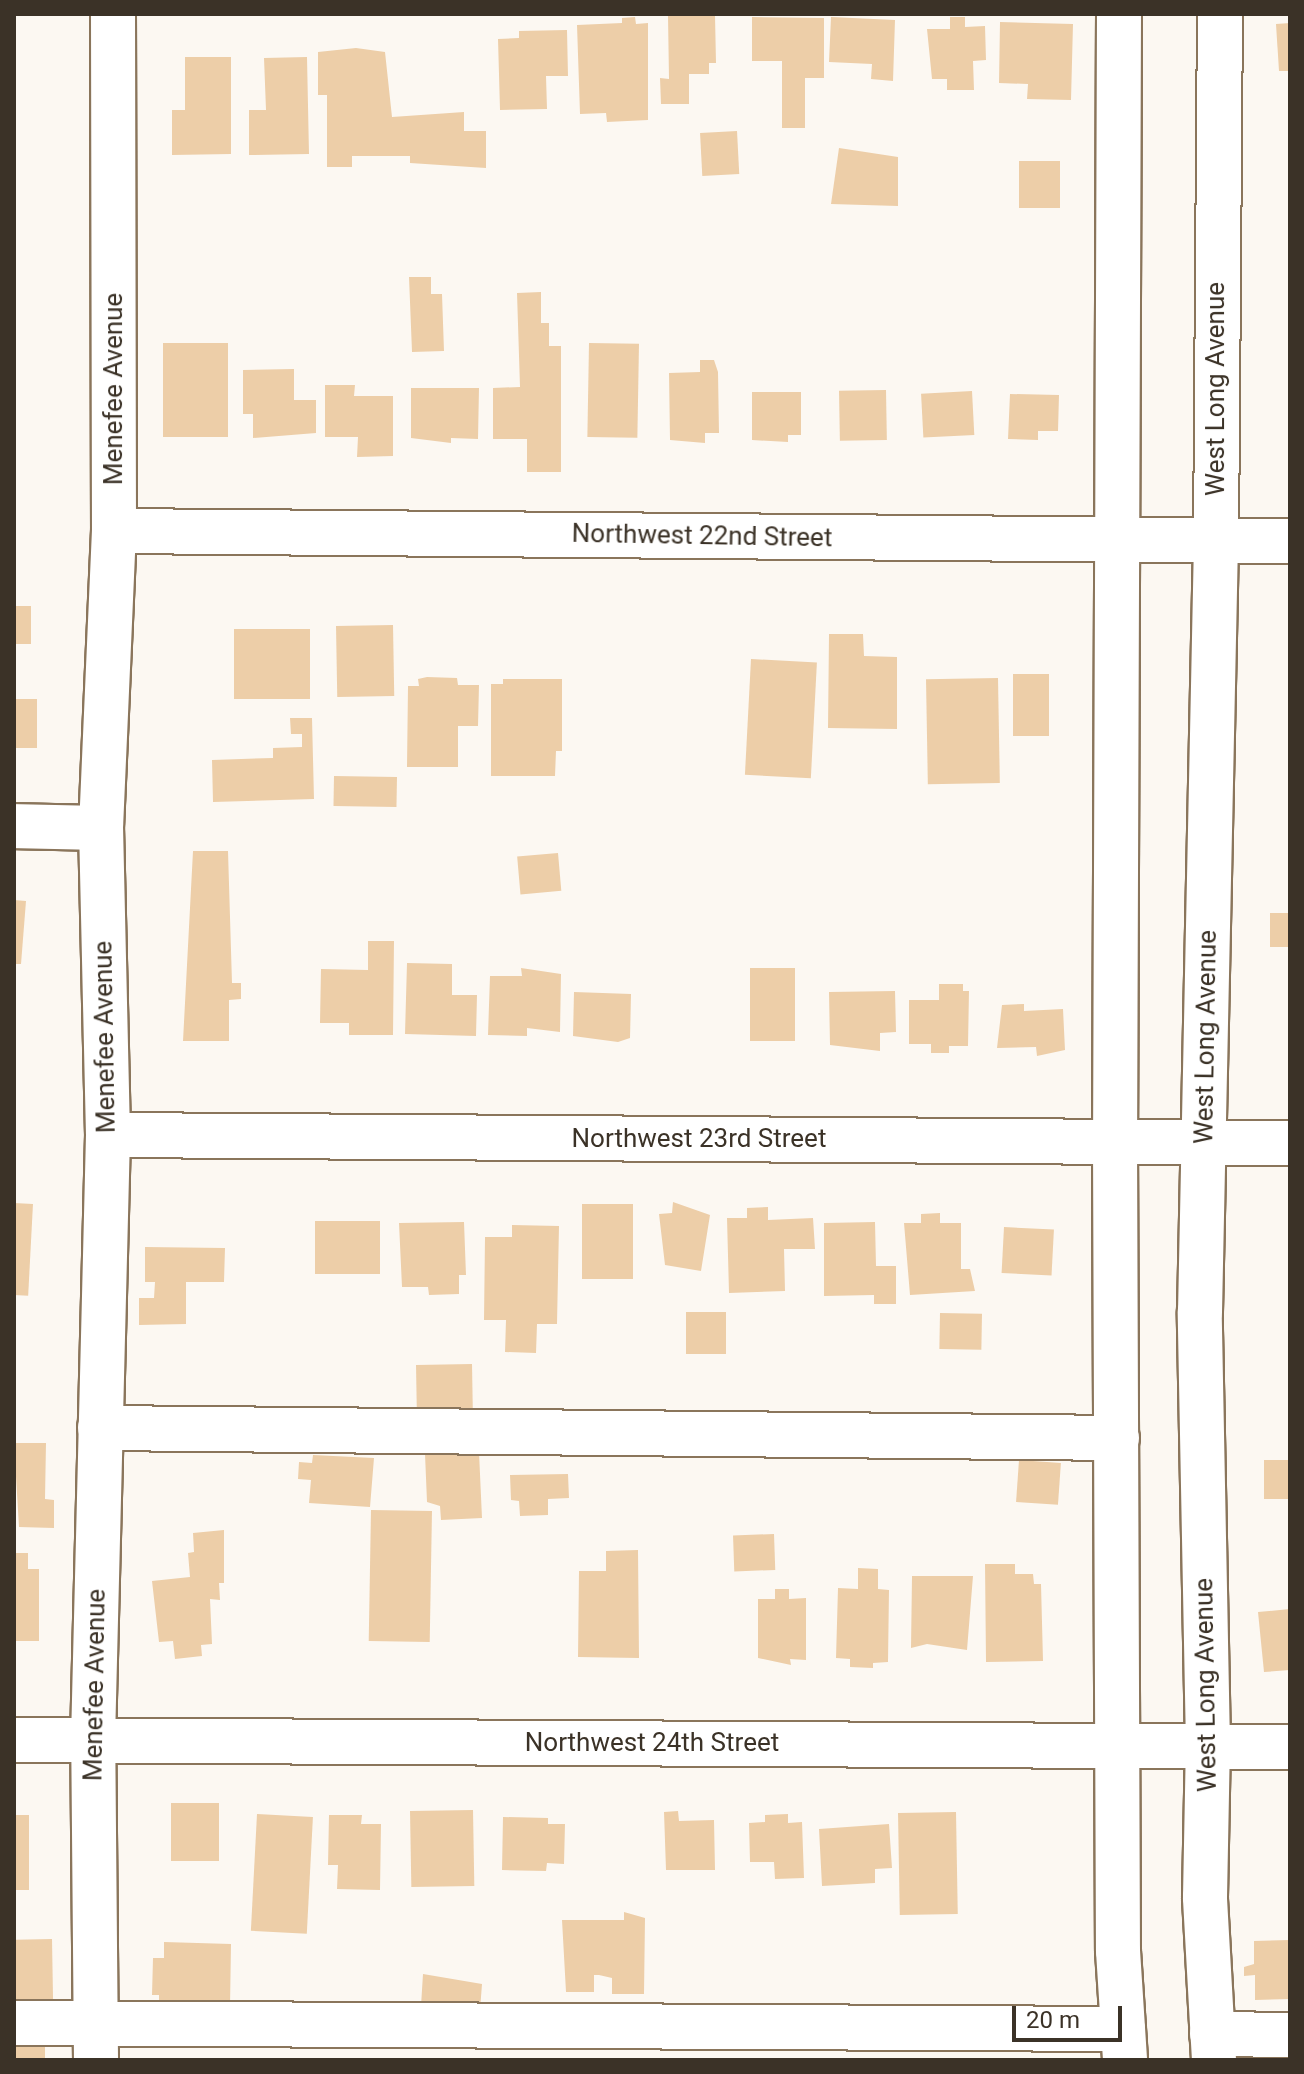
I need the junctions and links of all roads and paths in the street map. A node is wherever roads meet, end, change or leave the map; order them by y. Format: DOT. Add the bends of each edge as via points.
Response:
graph roads {
  1 [pos="113,14"];
  2 [pos="1119,14"];
  3 [pos="1220,14"];
  4 [pos="114,531"];
  5 [pos="1121,540"];
  6 [pos="1216,541"];
  7 [pos="1290,541"];
  8 [pos="14,826"];
  9 [pos="101,828"];
  10 [pos="108,1135"];
  11 [pos="1115,1142"];
  12 [pos="1204,1143"];
  13 [pos="1290,1143"];
  14 [pos="100,1428"];
  15 [pos="1117,1438"];
  16 [pos="14,1740"];
  17 [pos="93,1740"];
  18 [pos="1119,1746"];
  19 [pos="1208,1746"];
  20 [pos="1290,1747"];
  21 [pos="14,2023"];
  22 [pos="1290,2035"];
  23 [pos="96,2042"];
  24 [pos="1124,2044"];
  25 [pos="1213,2047"];
  1 -- 4 [label="street, Menefee Avenue"];
  2 -- 5 [label="street"];
  3 -- 6 [label="street, West Long Avenue"];
  4 -- 5 [label="street, Northwest 22nd Street"];
  4 -- 9 [label="street, Menefee Avenue"];
  5 -- 6 [label="street, Northwest 22nd Street"];
  5 -- 11 [label="street"];
  6 -- 7 [label="street, Northwest 22nd Street"];
  6 -- 12 [label="street, West Long Avenue"];
  8 -- 9 [label="street"];
  9 -- 10 [label="street, Menefee Avenue"];
  10 -- 11 [label="street, Northwest 23rd Street"];
  10 -- 14 [label="street, Menefee Avenue"];
  11 -- 12 [label="street, Northwest 23rd Street"];
  11 -- 15 [label="street"];
  12 -- 13 [label="street, Northwest 23rd Street"];
  12 -- 19 [label="street, West Long Avenue" via="1200,1312"];
  14 -- 15 [label="street"];
  14 -- 17 [label="street, Menefee Avenue"];
  15 -- 18 [label="street"];
  16 -- 17 [label="street, Northwest 24th Street"];
  17 -- 18 [label="street, Northwest 24th Street"];
  17 -- 23 [label="street, Menefee Avenue"];
  18 -- 19 [label="street, Northwest 24th Street"];
  18 -- 24 [label="street" via="1118,1951"];
  19 -- 20 [label="street, Northwest 24th Street"];
  19 -- 25 [label="street, West Long Avenue" via="1205,1897"];
  21 -- 23 [label="street"];
  22 -- 25 [label="street"];
  23 -- 24 [label="street"];
}
